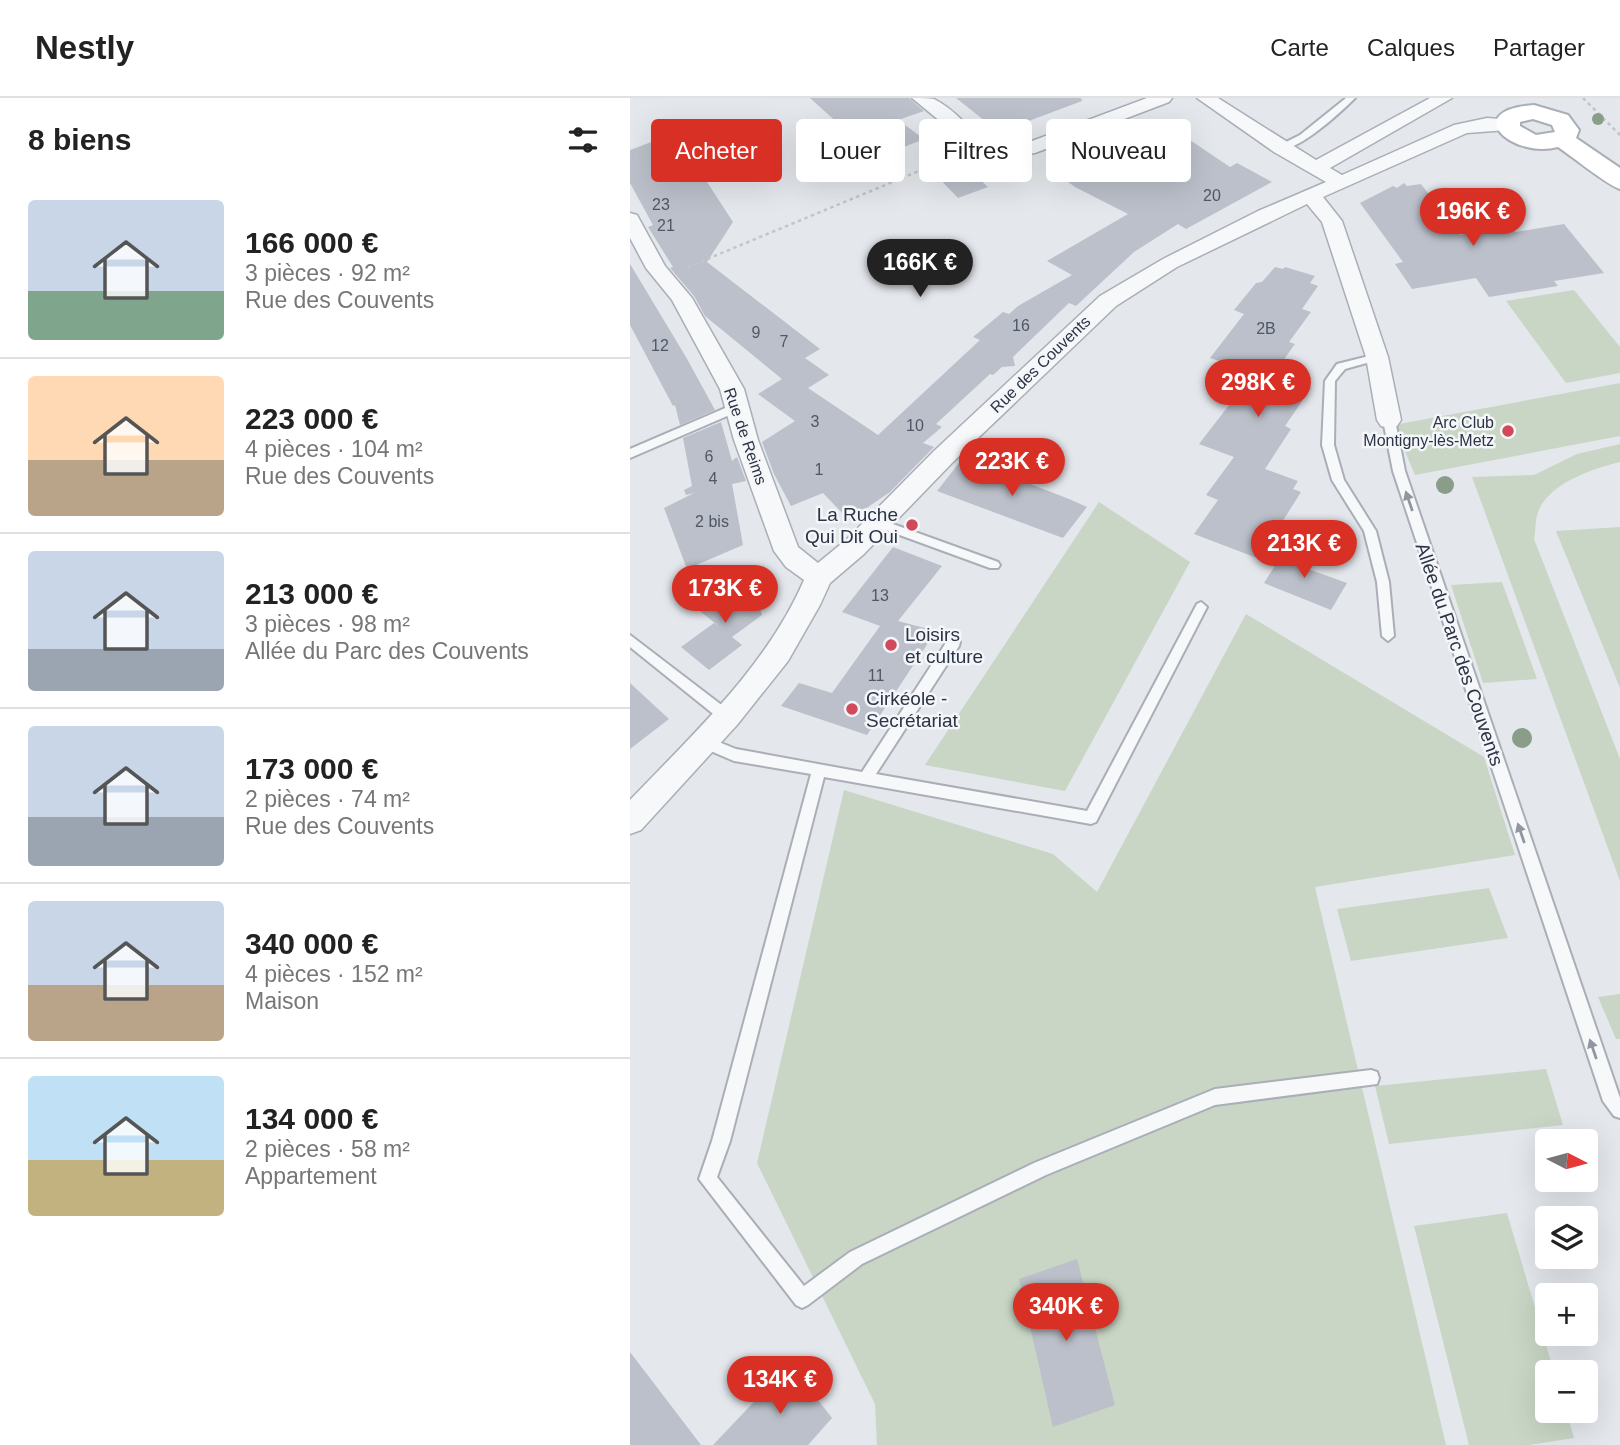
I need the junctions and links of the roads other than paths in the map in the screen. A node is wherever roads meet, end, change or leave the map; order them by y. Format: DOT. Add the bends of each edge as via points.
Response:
graph roads {
  1 [pos="921,98"];
  2 [pos="1163,98"];
  3 [pos="1206,98"];
  4 [pos="1351,98"];
  5 [pos="1443,98"];
  6 [pos="1534,105"];
  7 [pos="1507,124"];
  8 [pos="1561,139"];
  9 [pos="1281,148"];
  10 [pos="1316,168"];
  11 [pos="1620,181"];
  12 [pos="1342,183"];
  13 [pos="1311,196"];
  14 [pos="630,219"];
  15 [pos="648,266"];
  16 [pos="1377,357"];
  17 [pos="737,407"];
  18 [pos="1389,420"];
  19 [pos="630,454"];
  20 [pos="879,523"];
  21 [pos="994,565"];
  22 [pos="819,577"];
  23 [pos="1201,607"];
  24 [pos="1388,636"];
  25 [pos="630,640"];
  26 [pos="954,642"];
  27 [pos="727,717"];
  28 [pos="704,742"];
  29 [pos="819,770"];
  30 [pos="866,778"];
  31 [pos="630,821"];
  32 [pos="1371,1078"];
  33 [pos="1620,1110"];
  1 -- 2 [label="street" via="982,146 1007,153"];
  3 -- 9 [label="street"];
  4 -- 9 [label="lane" via="1304,137"];
  5 -- 10 [label="street"];
  6 -- 7 [label="street" via="1512,116"];
  6 -- 8 [label="street" via="1560,120 1567,130"];
  7 -- 8 [label="street" via="1512,133 1527,141"];
  7 -- 12 [label="street, Rue des Couvents" via="1469,124 1455,129"];
  8 -- 11 [label="street"];
  9 -- 10 [label="street"];
  10 -- 12 [label="street"];
  12 -- 13 [label="street, Rue des Couvents"];
  13 -- 16 [label="street, Allée du Parc des Couvents" via="1332,221"];
  13 -- 20 [label="street, Rue des Couvents" via="1181,257 1108,301"];
  14 -- 15 [label="street, Rue de Reims"];
  15 -- 17 [label="street, Rue de Reims" via="681,298"];
  16 -- 18 [label="street, Allée du Parc des Couvents"];
  16 -- 24 [label="lane" via="1340,366 1330,381 1328,445 1338,480 1370,531 1383,582"];
  17 -- 19 [label="lane"];
  17 -- 22 [label="street, Rue de Reims" via="786,551"];
  33 -- 18 [label="lane, Allée du Parc des Couvents, one-way" via="1611,1101 1402,481"];
  20 -- 21 [label="lane"];
  20 -- 22 [label="street, Rue des Couvents"];
  22 -- 27 [label="street, Rue des Couvents" via="778,653"];
  23 -- 30 [label="lane" via="1090,818"];
  25 -- 27 [label="lane"];
  26 -- 30 [label="lane"];
  27 -- 28 [label="street, Rue des Couvents"];
  28 -- 29 [label="lane" via="734,755"];
  28 -- 31 [label="street, Rue des Couvents"];
  29 -- 30 [label="lane"];
  29 -- 32 [label="lane" via="708,1179 802,1299 856,1258 1040,1169 1215,1097"];
}
